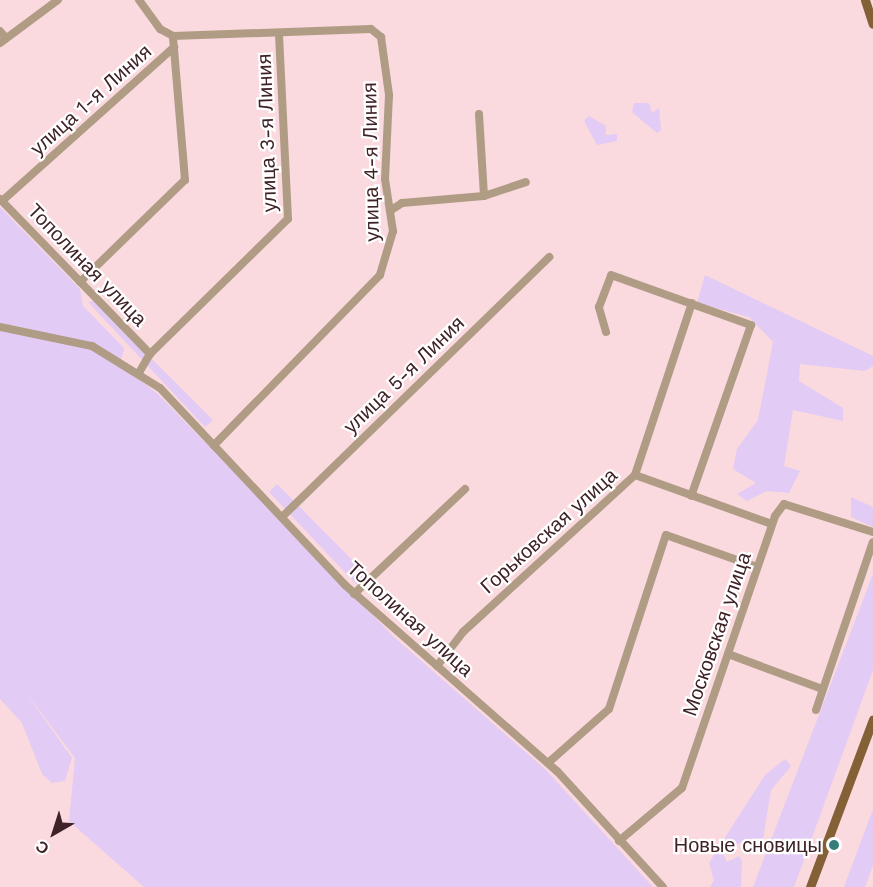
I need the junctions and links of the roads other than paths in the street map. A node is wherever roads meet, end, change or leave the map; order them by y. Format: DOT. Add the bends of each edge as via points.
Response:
graph roads {
  1 [pos="58,0"];
  2 [pos="139,0"];
  3 [pos="865,0"];
  4 [pos="873,24"];
  5 [pos="0,30"];
  6 [pos="279,33"];
  7 [pos="173,36"];
  8 [pos="3,40"];
  9 [pos="174,47"];
  10 [pos="478,114"];
  11 [pos="526,182"];
  12 [pos="484,196"];
  13 [pos="1,200"];
  14 [pos="393,209"];
  15 [pos="549,256"];
  16 [pos="80,282"];
  17 [pos="692,303"];
  18 [pos="0,327"];
  19 [pos="606,332"];
  20 [pos="150,354"];
  21 [pos="140,371"];
  22 [pos="214,445"];
  23 [pos="635,476"];
  24 [pos="465,489"];
  25 [pos="691,496"];
  26 [pos="282,517"];
  27 [pos="772,524"];
  28 [pos="873,532"];
  29 [pos="873,542"];
  30 [pos="757,567"];
  31 [pos="354,594"];
  32 [pos="728,654"];
  33 [pos="437,666"];
  34 [pos="822,689"];
  35 [pos="816,710"];
  36 [pos="873,719"];
  37 [pos="548,763"];
  38 [pos="619,841"];
  39 [pos="663,887"];
  40 [pos="810,887"];
  1 -- 8 [label="street"];
  2 -- 7 [label="street" via="160,29"];
  3 -- 4 [label="main road"];
  5 -- 8 [label="street"];
  6 -- 7 [label="street"];
  6 -- 14 [label="street, улица 4-я Линия" via="371,29 381,37 389,95 385,179"];
  6 -- 20 [label="street, улица 3-я Линия" via="288,219"];
  7 -- 9 [label="street"];
  9 -- 13 [label="street, улица 1-я Линия"];
  9 -- 16 [label="street" via="185,180"];
  10 -- 12 [label="street"];
  11 -- 12 [label="street"];
  12 -- 14 [label="street" via="402,203"];
  13 -- 16 [label="street, Тополиная улица"];
  14 -- 22 [label="street, улица 4-я Линия" via="392,242 376,282 262,391"];
  15 -- 26 [label="street, улица 5-я Линия"];
  16 -- 20 [label="street, Тополиная улица"];
  17 -- 19 [label="street" via="611,274 599,307"];
  17 -- 23 [label="street, Горьковская улица"];
  17 -- 25 [label="street" via="751,325"];
  18 -- 21 [label="street" via="71,339"];
  20 -- 21 [label="street, улица 3-я Линия"];
  21 -- 22 [label="street, Тополиная улица"];
  22 -- 26 [label="street, Тополиная улица"];
  23 -- 25 [label="street"];
  23 -- 33 [label="street, Горьковская улица" via="463,632"];
  24 -- 31 [label="street"];
  25 -- 27 [label="street"];
  26 -- 31 [label="street, Тополиная улица"];
  27 -- 28 [label="street, Московская улица" via="784,504"];
  27 -- 30 [label="street, Московская улица"];
  29 -- 34 [label="street"];
  30 -- 32 [label="street, Московская улица"];
  30 -- 37 [label="street" via="666,535 609,709"];
  31 -- 33 [label="street, Тополиная улица"];
  32 -- 34 [label="street"];
  32 -- 38 [label="street, Московская улица" via="682,788"];
  33 -- 37 [label="street, Тополиная улица"];
  34 -- 35 [label="street"];
  36 -- 40 [label="main road"];
  37 -- 38 [label="street, Тополиная улица"];
  38 -- 39 [label="street, Тополиная улица"];
}
